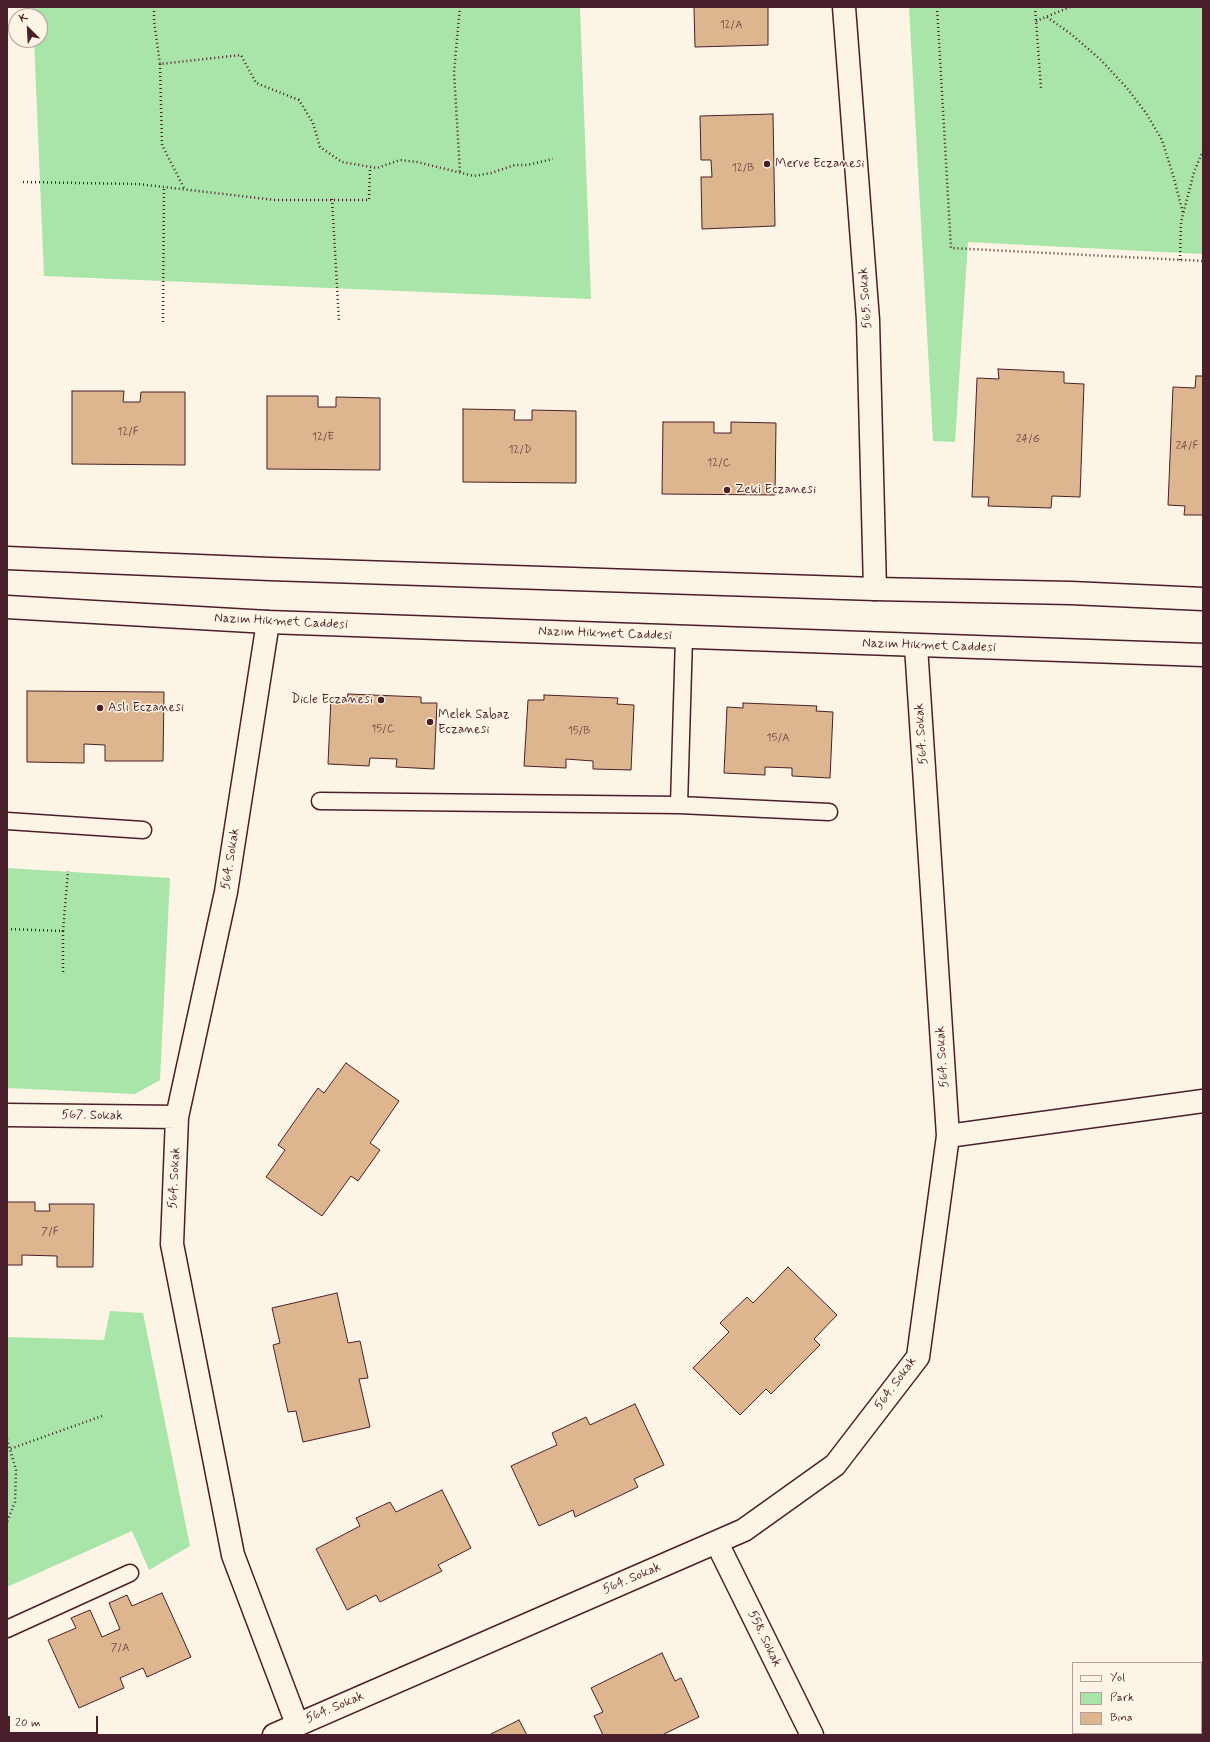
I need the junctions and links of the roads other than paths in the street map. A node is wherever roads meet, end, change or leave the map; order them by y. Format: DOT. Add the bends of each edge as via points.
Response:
graph roads {
  1 [pos="844,7"];
  2 [pos="7,558"];
  3 [pos="875,589"];
  4 [pos="1203,599"];
  5 [pos="7,607"];
  6 [pos="268,622"];
  7 [pos="684,637"];
  8 [pos="916,646"];
  9 [pos="1203,655"];
  10 [pos="320,801"];
  11 [pos="679,805"];
  12 [pos="829,812"];
  13 [pos="7,821"];
  14 [pos="143,830"];
  15 [pos="1203,1101"];
  16 [pos="7,1115"];
  17 [pos="177,1117"];
  18 [pos="948,1136"];
  19 [pos="717,1542"];
  20 [pos="130,1573"];
  21 [pos="7,1629"];
  22 [pos="297,1724"];
  23 [pos="274,1735"];
  24 [pos="812,1735"];
  1 -- 3 [label="street, 565. Sokak" via="868,320"];
  2 -- 3 [label="street" via="286,570"];
  3 -- 4 [label="street" via="1072,593"];
  5 -- 6 [label="street, Nazım Hikmet Caddesi"];
  6 -- 7 [label="street, Nazım Hikmet Caddesi"];
  6 -- 17 [label="street, 564. Sokak" via="226,892"];
  7 -- 8 [label="street, Nazım Hikmet Caddesi"];
  7 -- 11 [label="lane"];
  8 -- 9 [label="street, Nazım Hikmet Caddesi"];
  8 -- 18 [label="street, 564. Sokak"];
  10 -- 11 [label="lane"];
  11 -- 12 [label="lane"];
  13 -- 14 [label="lane"];
  15 -- 18 [label="street"];
  16 -- 17 [label="street, 567. Sokak"];
  17 -- 22 [label="street, 564. Sokak" via="172,1244 231,1548"];
  18 -- 19 [label="street, 564. Sokak" via="918,1357 835,1465 744,1530"];
  19 -- 22 [label="street, 564. Sokak"];
  19 -- 24 [label="street, 558. Sokak"];
  20 -- 21 [label="lane"];
  22 -- 23 [label="street, 564. Sokak"];
}
